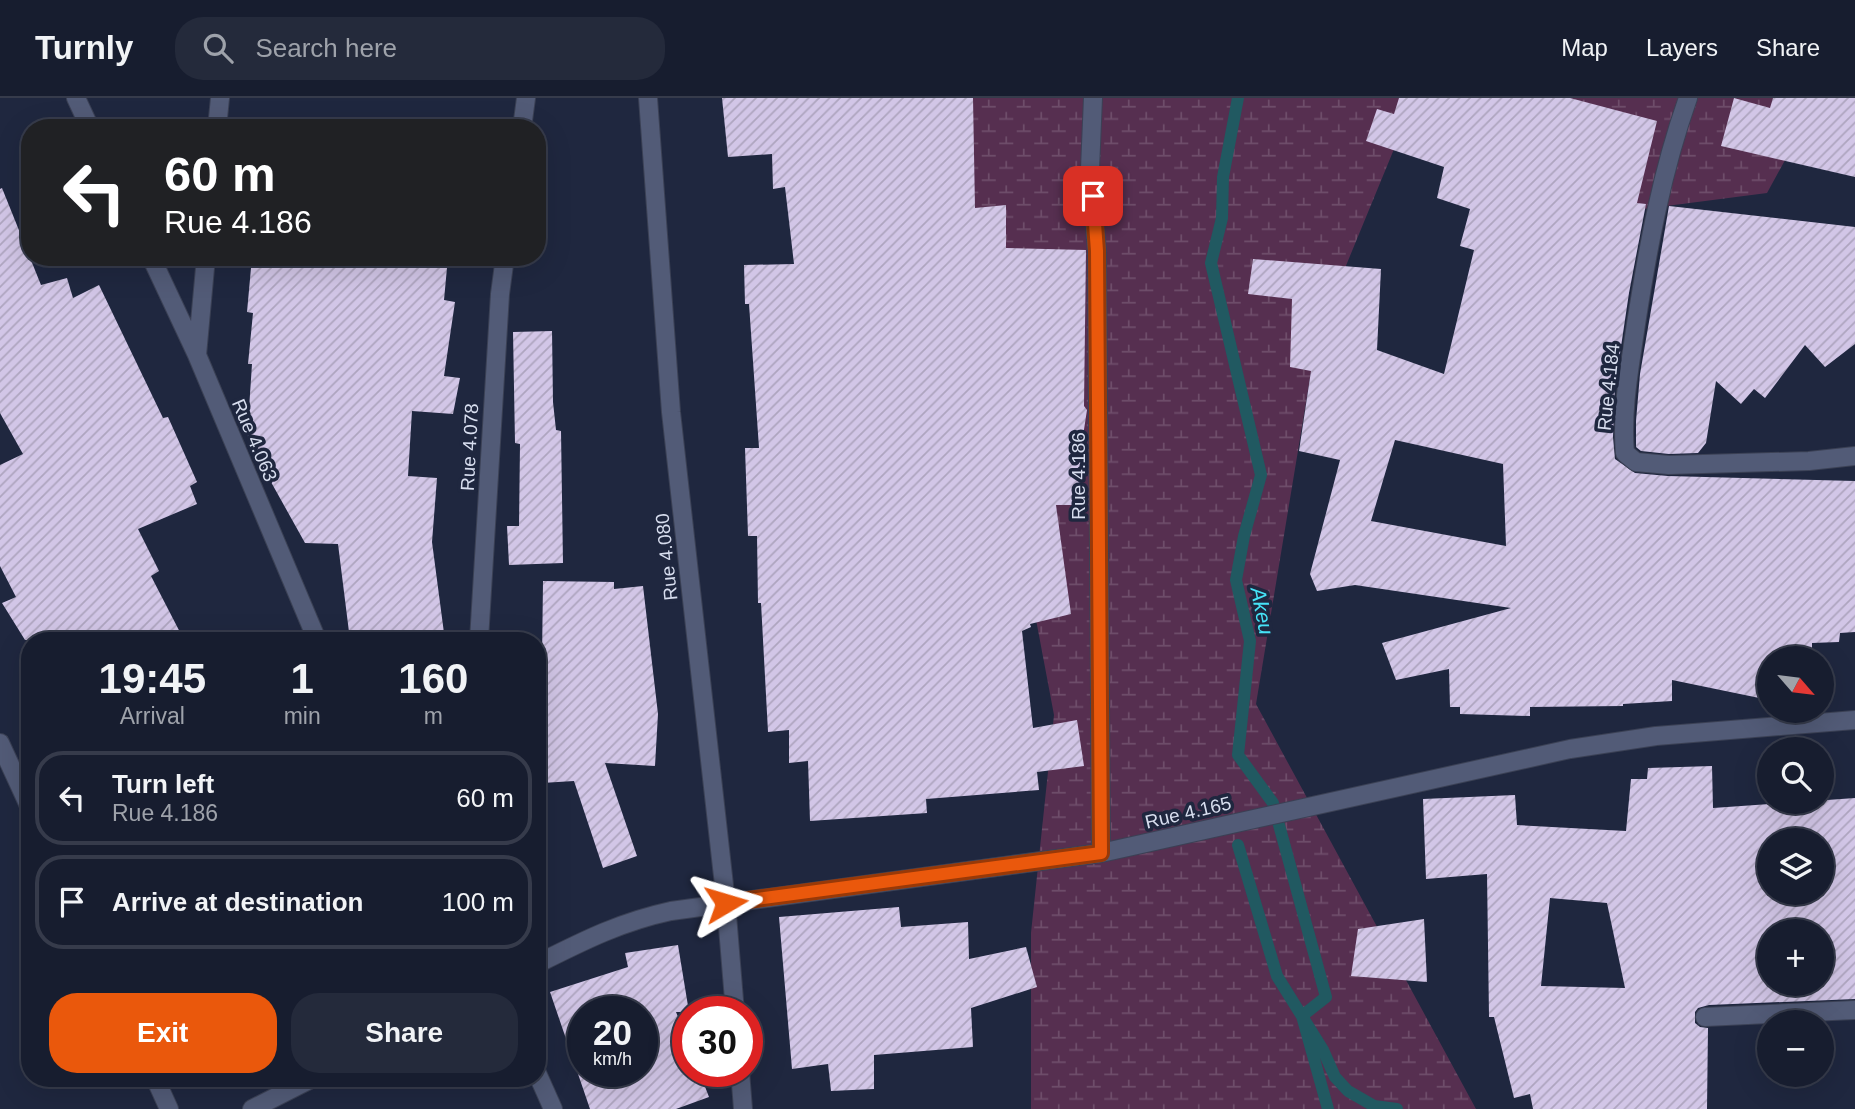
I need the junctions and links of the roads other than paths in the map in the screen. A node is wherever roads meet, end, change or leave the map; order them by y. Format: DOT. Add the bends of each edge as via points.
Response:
graph roads {
  1 [pos="76,98"];
  2 [pos="220,98"];
  3 [pos="526,98"];
  4 [pos="648,98"];
  5 [pos="1093,98"];
  6 [pos="1688,98"];
  7 [pos="86,119"];
  8 [pos="218,119"];
  9 [pos="523,119"];
  10 [pos="155,266"];
  11 [pos="205,266"];
  12 [pos="504,266"];
  13 [pos="197,355"];
  14 [pos="1855,456"];
  15 [pos="314,632"];
  16 [pos="479,632"];
  17 [pos="1855,720"];
  18 [pos="0,743"];
  19 [pos="21,788"];
  20 [pos="1101,853"];
  21 [pos="726,903"];
  22 [pos="546,960"];
  23 [pos="734,996"];
  24 [pos="1855,1010"];
  25 [pos="1705,1017"];
  26 [pos="159,1087"];
  27 [pos="296,1087"];
  28 [pos="543,1087"];
  29 [pos="741,1087"];
  30 [pos="169,1109"];
  31 [pos="253,1109"];
  32 [pos="553,1109"];
  33 [pos="743,1109"];
  1 -- 7 [label="street"];
  2 -- 8 [label="street"];
  3 -- 9 [label="street"];
  4 -- 21 [label="street, Rue 4.080" via="671,412"];
  5 -- 20 [label="street, Rue 4.186" via="1090,169 1097,251"];
  6 -- 14 [label="street, Rue 4.184" via="1651,229 1630,366 1625,453 1636,462 1669,465"];
  10 -- 13 [label="street, Rue 4.063"];
  11 -- 13 [label="street"];
  12 -- 16 [label="street, Rue 4.078"];
  13 -- 15 [label="street, Rue 4.063"];
  17 -- 20 [label="street, Rue 4.165" via="1656,736 1570,750"];
  18 -- 19 [label="street"];
  20 -- 21 [label="street, Rue 4.165"];
  21 -- 22 [label="street, Rue 4.165" via="636,919"];
  21 -- 23 [label="street, Rue 4.080"];
  24 -- 25 [label="street"];
  26 -- 30 [label="street"];
  27 -- 31 [label="street"];
  28 -- 32 [label="street"];
  29 -- 33 [label="street"];
}
